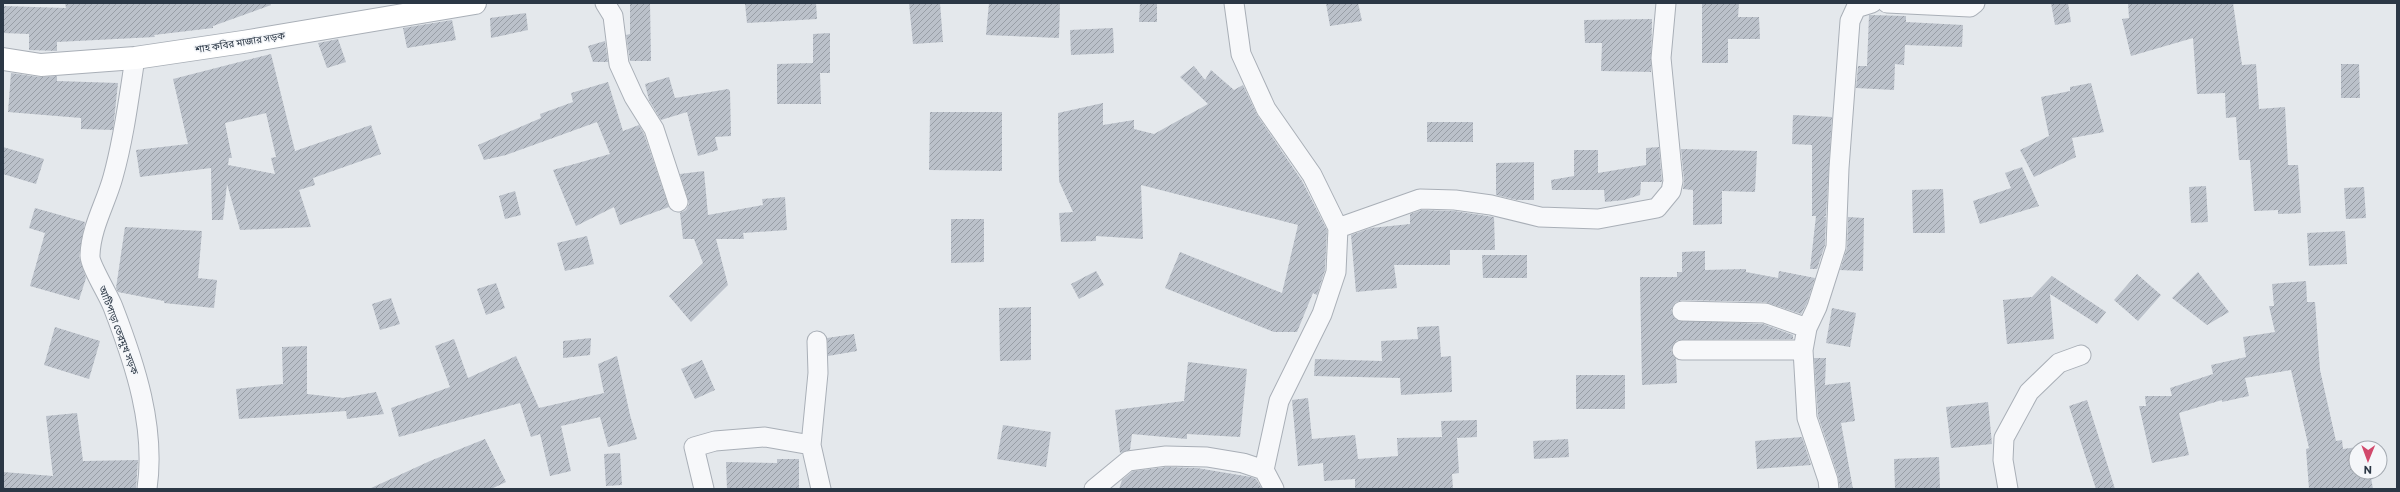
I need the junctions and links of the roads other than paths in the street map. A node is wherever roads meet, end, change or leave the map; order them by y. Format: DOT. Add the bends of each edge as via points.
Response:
graph roads {
  1 [pos="475,3"];
  2 [pos="605,3"];
  3 [pos="1234,3"];
  4 [pos="1666,3"];
  5 [pos="1872,3"];
  6 [pos="1887,3"];
  7 [pos="1975,3"];
  8 [pos="135,58"];
  9 [pos="3,59"];
  10 [pos="678,202"];
  11 [pos="1338,228"];
  12 [pos="1682,311"];
  13 [pos="1807,328"];
  14 [pos="817,341"];
  15 [pos="1682,350"];
  16 [pos="1802,350"];
  17 [pos="2081,355"];
  18 [pos="811,444"];
  19 [pos="1264,470"];
  20 [pos="147,489"];
  21 [pos="704,489"];
  22 [pos="821,489"];
  23 [pos="1094,489"];
  24 [pos="1274,489"];
  25 [pos="1829,489"];
  26 [pos="2008,489"];
  1 -- 8 [label="street, শাহ কবির মাজার সড়ক"];
  2 -- 10 [label="street" via="613,16 619,64 634,97 654,129"];
  3 -- 11 [label="street" via="1240,54 1266,109 1312,175"];
  4 -- 11 [label="street" via="1661,58 1673,181 1671,191 1657,208 1598,219 1547,217 1491,204 1420,199"];
  5 -- 13 [label="street" via="1856,8 1850,21 1836,247 1817,307"];
  6 -- 7 [label="street" via="1970,7"];
  8 -- 9 [label="street, শাহ কবির মাজার সড়ক" via="41,65"];
  8 -- 20 [label="street, আটিপাড়া তেরমুখ সড়ক" via="115,171 96,222 89,256 112,306 141,386 150,466"];
  11 -- 19 [label="street" via="1336,272 1322,314 1279,401"];
  12 -- 13 [label="street" via="1764,313"];
  13 -- 16 [label="street"];
  14 -- 18 [label="street" via="818,373"];
  15 -- 16 [label="street"];
  16 -- 25 [label="street" via="1807,418"];
  17 -- 26 [label="street" via="2059,364 2025,398 2004,438 2003,460"];
  18 -- 21 [label="street" via="765,437 715,441 694,447"];
  18 -- 22 [label="street"];
  19 -- 23 [label="street" via="1243,463 1207,457 1166,456 1128,461"];
  19 -- 24 [label="street"];
}
